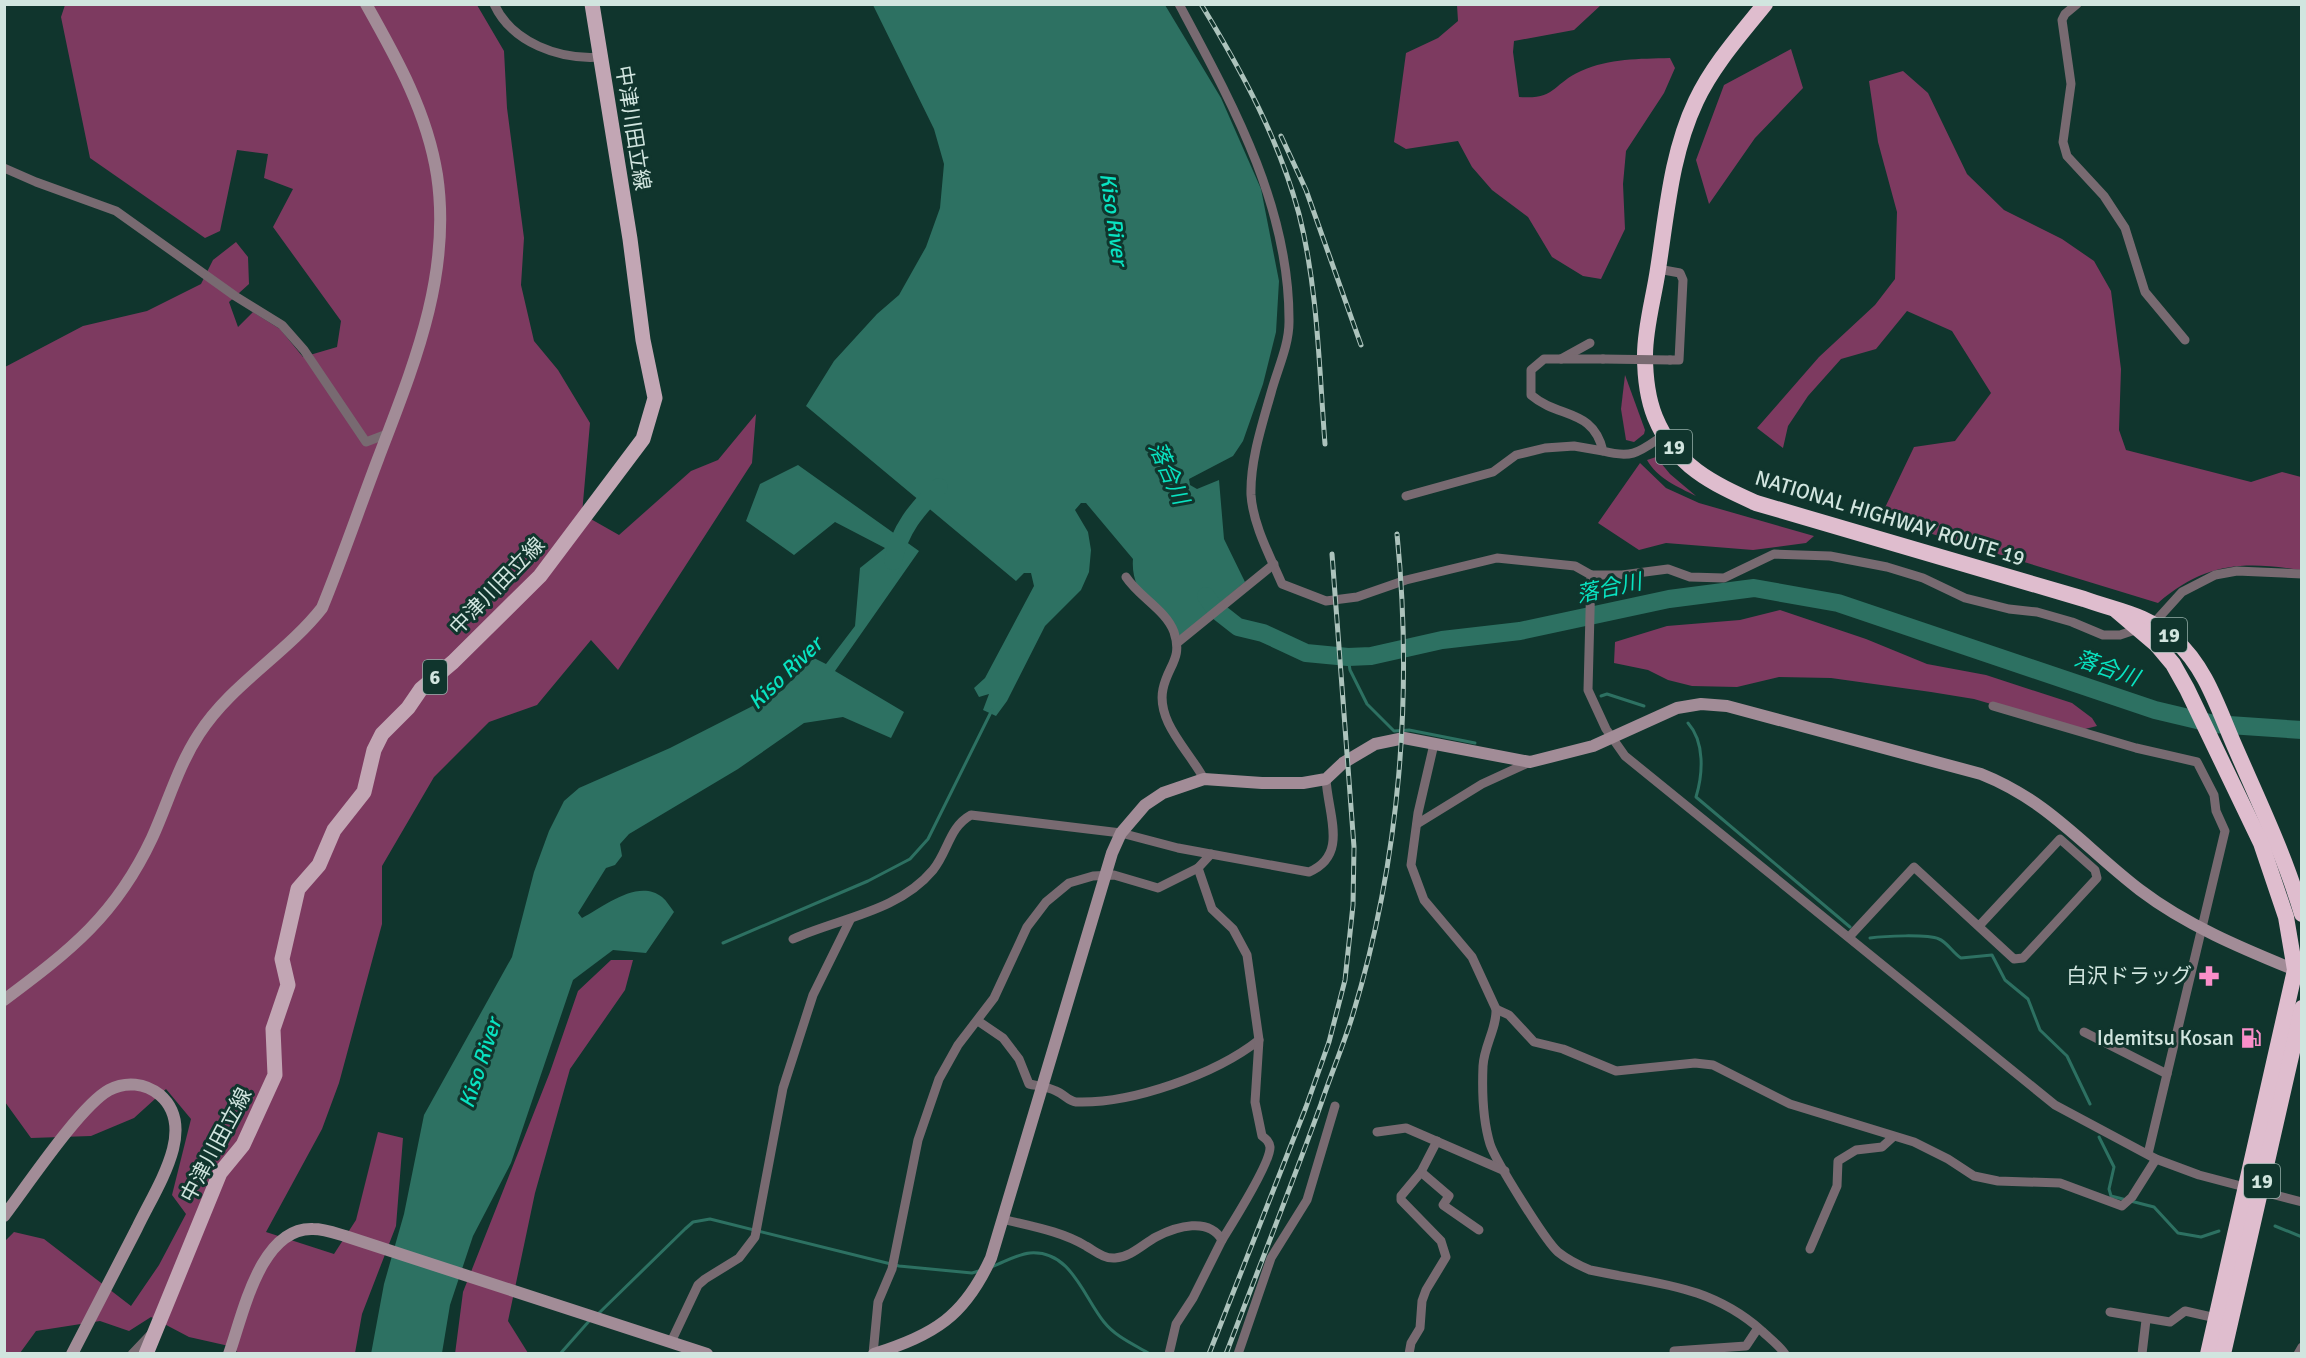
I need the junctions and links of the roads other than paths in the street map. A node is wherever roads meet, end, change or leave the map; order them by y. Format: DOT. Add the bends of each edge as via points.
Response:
graph roads {
  1 [pos="366,4"];
  2 [pos="494,4"];
  3 [pos="592,4"];
  4 [pos="1179,4"];
  5 [pos="1765,4"];
  6 [pos="2078,4"];
  7 [pos="600,57"];
  8 [pos="4,168"];
  9 [pos="1658,269"];
  10 [pos="2185,340"];
  11 [pos="1590,343"];
  12 [pos="1561,359"];
  13 [pos="387,434"];
  14 [pos="1664,435"];
  15 [pos="1603,451"];
  16 [pos="1406,496"];
  17 [pos="1274,564"];
  18 [pos="2301,574"];
  19 [pos="1591,575"];
  20 [pos="1126,577"];
  21 [pos="2117,611"];
  22 [pos="2153,624"];
  23 [pos="2136,630"];
  24 [pos="1177,643"];
  25 [pos="1992,706"];
  26 [pos="1613,738"];
  27 [pos="1434,744"];
  28 [pos="1530,762"];
  29 [pos="1204,779"];
  30 [pos="1326,779"];
  31 [pos="1417,824"];
  32 [pos="1121,833"];
  33 [pos="1211,854"];
  34 [pos="1198,868"];
  35 [pos="1104,875"];
  36 [pos="2301,914"];
  37 [pos="850,920"];
  38 [pos="1979,926"];
  39 [pos="2202,928"];
  40 [pos="1850,936"];
  41 [pos="793,939"];
  42 [pos="2298,972"];
  43 [pos="4,1000"];
  44 [pos="2301,1008"];
  45 [pos="1496,1009"];
  46 [pos="978,1021"];
  47 [pos="2084,1032"];
  48 [pos="1259,1040"];
  49 [pos="2167,1074"];
  50 [pos="1041,1086"];
  51 [pos="1335,1106"];
  52 [pos="1377,1132"];
  53 [pos="1893,1137"];
  54 [pos="1437,1141"];
  55 [pos="2152,1157"];
  56 [pos="1505,1171"];
  57 [pos="1421,1172"];
  58 [pos="2253,1190"];
  59 [pos="2301,1202"];
  60 [pos="4,1216"];
  61 [pos="1002,1219"];
  62 [pos="1479,1230"];
  63 [pos="1222,1240"];
  64 [pos="1810,1249"];
  65 [pos="2110,1312"];
  66 [pos="2216,1318"];
  67 [pos="2146,1320"];
  68 [pos="1758,1328"];
  69 [pos="156,1329"];
  70 [pos="671,1342"];
  71 [pos="2301,1347"];
  72 [pos="1674,1351"];
  73 [pos="72,1353"];
  74 [pos="132,1353"];
  75 [pos="146,1353"];
  76 [pos="229,1353"];
  77 [pos="707,1353"];
  78 [pos="874,1353"];
  79 [pos="1169,1353"];
  80 [pos="1238,1353"];
  81 [pos="1409,1353"];
  82 [pos="1785,1353"];
  83 [pos="2142,1353"];
  84 [pos="2208,1353"];
  85 [pos="2223,1353"];
  86 [pos="2298,1353"];
  1 -- 13 [label="street" via="419,107 437,174 441,222 436,283 424,330"];
  2 -- 7 [label="street" via="510,28 526,39 569,57"];
  3 -- 7 [label="main road, 中津川田立線 / 6"];
  4 -- 17 [label="street" via="1252,148 1268,195 1287,286 1289,325 1252,478 1255,514"];
  5 -- 9 [label="highway, NATIONAL HIGHWAY ROUTE 19 / 19" via="1724,54 1696,100 1671,180"];
  6 -- 10 [label="street" via="2062,20 2070,84 2064,149 2125,228 2145,292"];
  7 -- 69 [label="main road, 中津川田立線 / 6" via="655,398 650,419 643,439 540,576 421,689 382,734 364,792 333,830 319,865 298,889 282,959 288,985 273,1029 275,1075 243,1145 220,1173"];
  8 -- 13 [label="street" via="116,211 282,325 304,350 366,442"];
  9 -- 12 [label="street, bridge" via="1680,273 1683,280 1680,360"];
  9 -- 14 [label="highway, NATIONAL HIGHWAY ROUTE 19 / 19" via="1645,353 1646,387"];
  11 -- 12 [label="street"];
  12 -- 15 [label="street" via="1544,358 1532,370 1531,395 1542,404 1584,419 1593,426"];
  13 -- 43 [label="street" via="322,608 303,632 216,711 198,735 174,780 152,838 120,897 66,954"];
  14 -- 15 [label="street" via="1635,454 1621,456"];
  14 -- 21 [label="highway, NATIONAL HIGHWAY ROUTE 19 / 19" via="1707,481 1756,503"];
  15 -- 16 [label="street" via="1574,446 1545,448 1516,455 1493,472"];
  17 -- 19 [label="street" via="1282,584 1326,601 1358,597 1406,580 1497,558 1575,566"];
  17 -- 24 [label="street"];
  18 -- 22 [label="street" via="2237,570 2215,575 2182,592"];
  19 -- 23 [label="street" via="1668,569 1690,577 1724,578 1774,554 1830,556 1887,567 1923,578 1965,598 2037,612 2103,635"];
  19 -- 26 [label="street" via="1588,690"];
  20 -- 24 [label="street" via="1135,591 1167,619"];
  21 -- 22 [label="highway, NATIONAL HIGHWAY ROUTE 19 / 19" via="2130,611"];
  21 -- 23 [label="highway, NATIONAL HIGHWAY ROUTE 19 / 19"];
  22 -- 23 [label="street"];
  22 -- 36 [label="highway, NATIONAL HIGHWAY ROUTE 19 / 19" via="2185,649 2206,682 2290,874"];
  23 -- 42 [label="highway, NATIONAL HIGHWAY ROUTE 19 / 19" via="2157,645 2173,664 2261,843 2286,917"];
  24 -- 29 [label="street" via="1178,650 1163,688 1167,721"];
  25 -- 39 [label="street" via="2197,762 2214,795 2225,831"];
  26 -- 28 [label="street"];
  26 -- 39 [label="street" via="1677,708 1701,704 1727,706 1981,774 2007,784 2047,809 2139,889"];
  26 -- 40 [label="street" via="1625,756"];
  27 -- 28 [label="street"];
  27 -- 30 [label="street" via="1404,738 1375,744 1343,763"];
  27 -- 31 [label="street"];
  28 -- 31 [label="street" via="1482,784"];
  29 -- 30 [label="street" via="1303,783"];
  29 -- 32 [label="street" via="1163,793 1145,805"];
  30 -- 33 [label="street" via="1335,848 1323,866 1309,872"];
  31 -- 45 [label="street" via="1411,865 1416,882 1424,900 1472,957"];
  32 -- 33 [label="street"];
  32 -- 35 [label="street"];
  32 -- 37 [label="street" via="971,815 959,821 932,871 900,897"];
  33 -- 34 [label="street"];
  34 -- 35 [label="street" via="1158,888"];
  34 -- 48 [label="street" via="1212,909 1233,929 1247,955"];
  35 -- 46 [label="street" via="1069,883 1046,902 1027,927 994,998"];
  35 -- 50 [label="street"];
  37 -- 41 [label="street"];
  37 -- 70 [label="street" via="813,995 783,1088 755,1237 739,1258 698,1286"];
  38 -- 38 [label="street" via="2013,959 2023,958 2097,878 2095,870 2060,838"];
  38 -- 40 [label="street" via="1914,867"];
  39 -- 42 [label="street"];
  39 -- 49 [label="street"];
  40 -- 55 [label="street" via="2055,1105"];
  42 -- 58 [label="highway, NATIONAL HIGHWAY ROUTE 19 / 19"];
  44 -- 58 [label="highway, NATIONAL HIGHWAY ROUTE 19 / 19"];
  45 -- 53 [label="street" via="1509,1015 1534,1042 1563,1049 1616,1071 1695,1063 1713,1065 1790,1104"];
  45 -- 56 [label="street" via="1483,1065 1485,1110 1490,1144"];
  46 -- 50 [label="street" via="1003,1038 1019,1059 1029,1084"];
  46 -- 78 [label="street" via="958,1045 939,1079 918,1140 892,1269 878,1302"];
  47 -- 49 [label="street"];
  48 -- 50 [label="street" via="1235,1059 1194,1077 1130,1095 1076,1102"];
  48 -- 63 [label="street" via="1256,1102 1262,1136 1270,1146 1269,1155"];
  49 -- 55 [label="street"];
  50 -- 61 [label="street"];
  51 -- 80 [label="street" via="1307,1200 1272,1258"];
  52 -- 54 [label="street" via="1406,1128"];
  53 -- 55 [label="street" via="1914,1142 1974,1176 1998,1181 2060,1183 2117,1206 2127,1202"];
  53 -- 64 [label="street" via="1882,1147 1856,1150 1838,1161 1837,1186"];
  54 -- 56 [label="street"];
  54 -- 57 [label="street"];
  55 -- 58 [label="street"];
  56 -- 68 [label="street" via="1548,1242 1573,1263 1697,1292 1722,1301"];
  57 -- 62 [label="street" via="1449,1196 1443,1204"];
  57 -- 81 [label="street" via="1401,1200 1441,1241 1446,1257 1426,1290 1420,1328"];
  58 -- 59 [label="street"];
  58 -- 66 [label="highway, NATIONAL HIGHWAY ROUTE 19 / 19"];
  58 -- 85 [label="highway, NATIONAL HIGHWAY ROUTE 19 / 19"];
  60 -- 73 [label="street" via="78,1120 110,1090 129,1084 144,1085 161,1095 173,1110 173,1149"];
  61 -- 63 [label="street" via="1066,1236 1106,1258 1129,1255 1158,1236 1188,1227 1201,1225 1216,1230"];
  61 -- 78 [label="street" via="983,1276 961,1307 940,1326 910,1342"];
  63 -- 79 [label="street" via="1176,1323"];
  65 -- 67 [label="street"];
  66 -- 67 [label="street" via="2185,1311 2170,1322"];
  66 -- 84 [label="highway, NATIONAL HIGHWAY ROUTE 19 / 19"];
  67 -- 83 [label="street"];
  68 -- 72 [label="street" via="1746,1346"];
  68 -- 82 [label="street"];
  69 -- 74 [label="street"];
  69 -- 75 [label="main road, 中津川田立線 / 6"];
  70 -- 76 [label="street" via="314,1229 285,1236 269,1253"];
  70 -- 77 [label="street"];
  71 -- 86 [label="street"];
}
